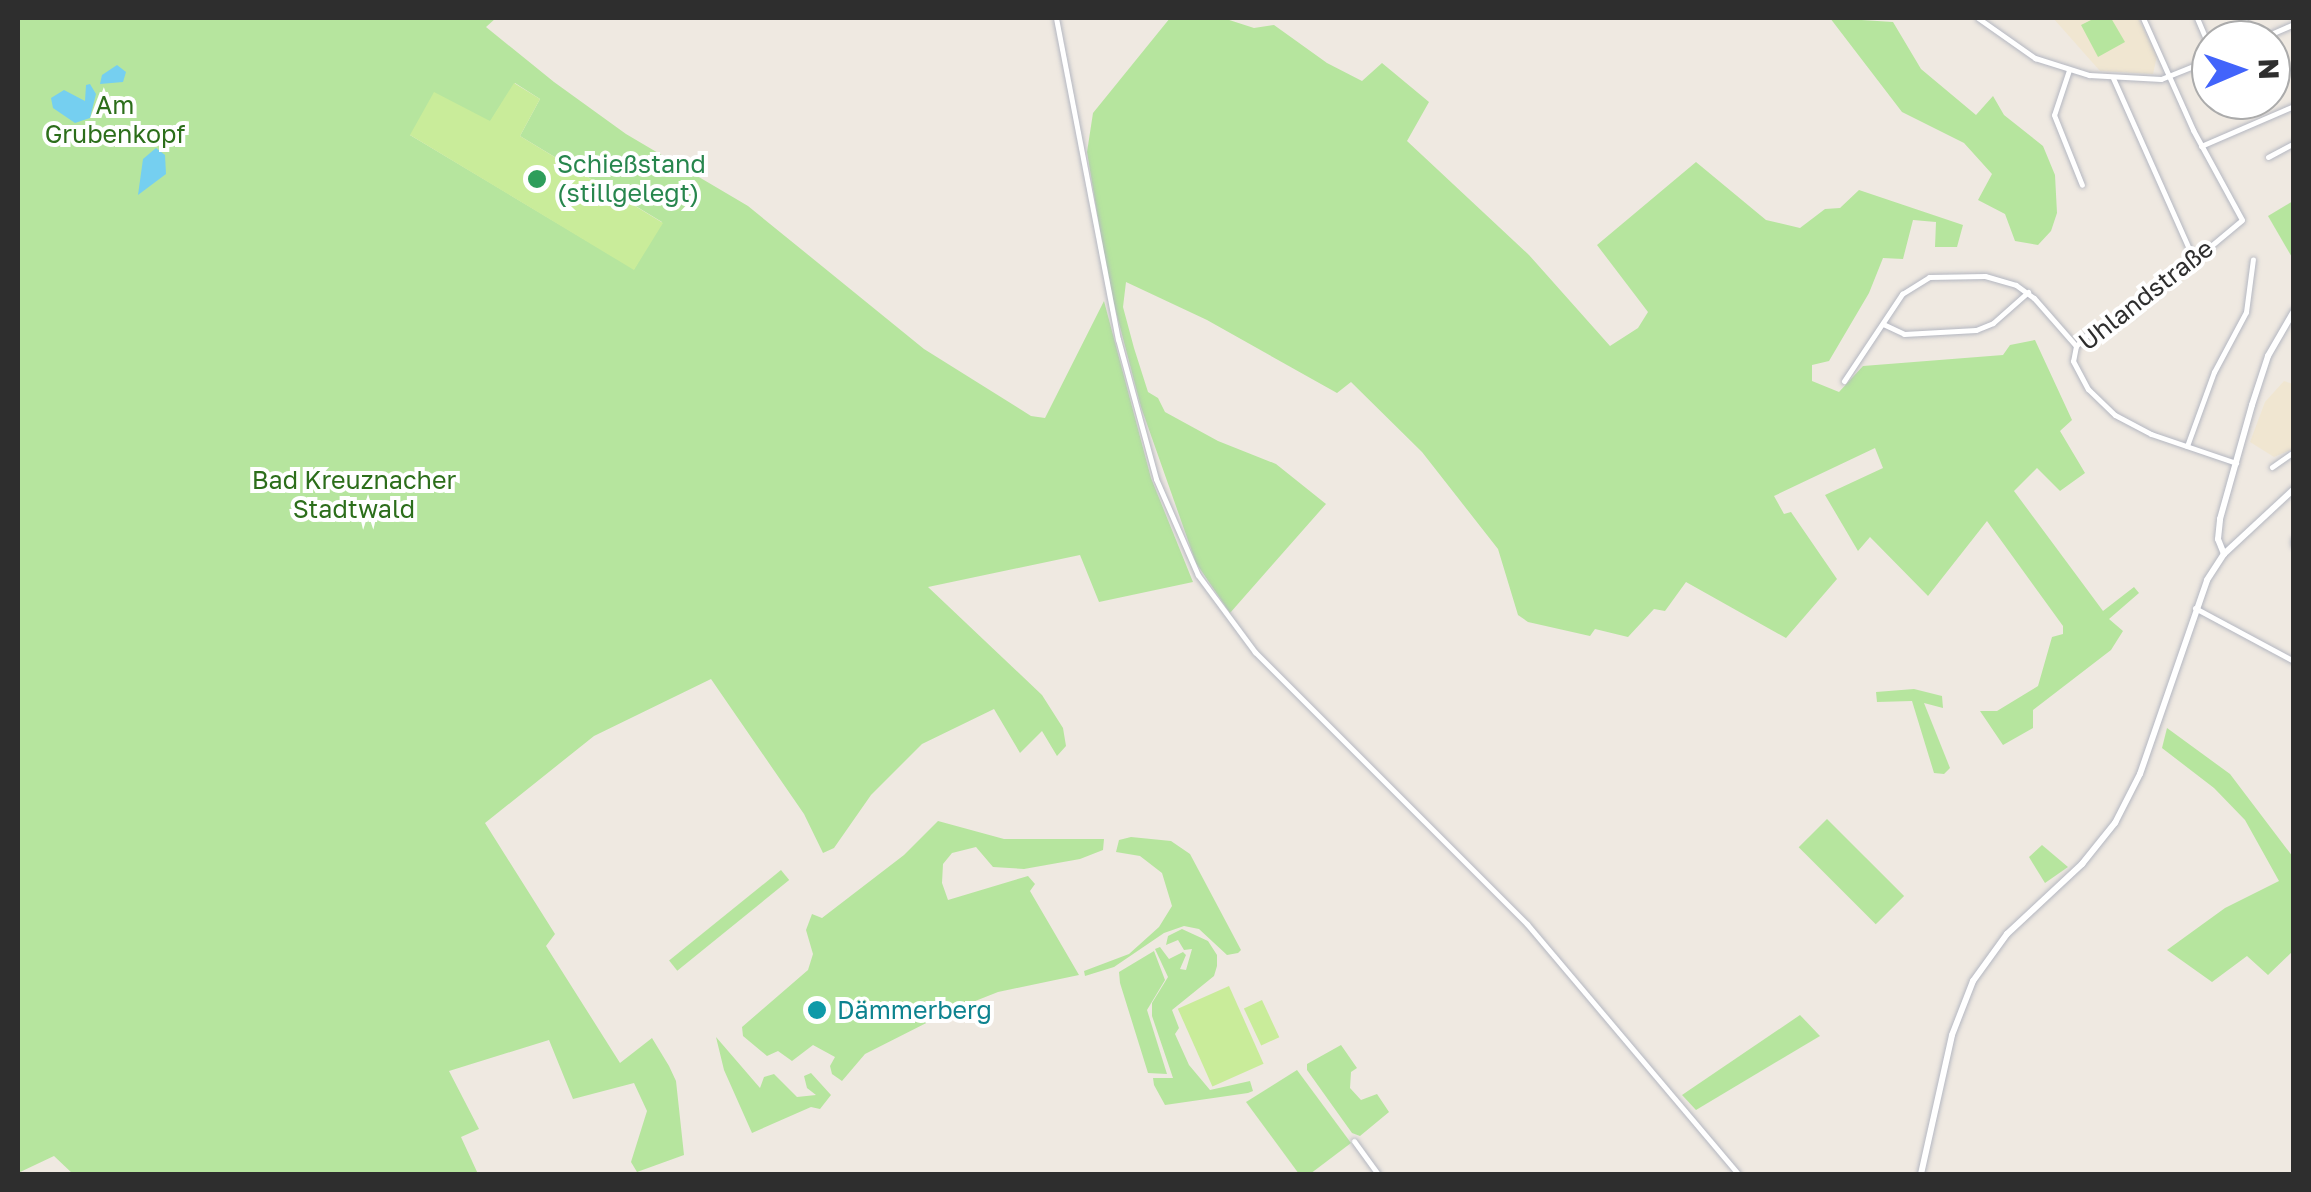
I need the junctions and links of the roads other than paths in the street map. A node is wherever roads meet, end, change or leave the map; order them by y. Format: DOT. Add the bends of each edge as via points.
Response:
graph roads {
  1 [pos="1056,18"];
  2 [pos="1978,18"];
  3 [pos="2143,18"];
  4 [pos="2191,68"];
  5 [pos="2069,70"];
  6 [pos="2169,77"];
  7 [pos="2113,78"];
  8 [pos="2294,106"];
  9 [pos="2294,144"];
  10 [pos="2201,146"];
  11 [pos="2268,156"];
  12 [pos="2082,186"];
  13 [pos="2192,258"];
  14 [pos="2254,258"];
  15 [pos="2028,292"];
  16 [pos="2294,311"];
  17 [pos="1883,324"];
  18 [pos="2076,346"];
  19 [pos="1844,381"];
  20 [pos="2187,446"];
  21 [pos="2293,454"];
  22 [pos="2236,463"];
  23 [pos="2272,467"];
  24 [pos="2294,489"];
  25 [pos="2218,533"];
  26 [pos="2234,544"];
  27 [pos="2224,554"];
  28 [pos="2196,608"];
  29 [pos="2294,662"];
  30 [pos="1354,1141"];
  31 [pos="1378,1174"];
  32 [pos="1738,1174"];
  33 [pos="1921,1174"];
  1 -- 32 [label="street" via="1118,339 1156,478 1198,575 1254,652 1526,924"];
  2 -- 5 [label="street" via="2035,58"];
  3 -- 6 [label="street"];
  4 -- 6 [label="street"];
  5 -- 7 [label="street"];
  5 -- 12 [label="street" via="2054,114"];
  6 -- 7 [label="street"];
  6 -- 10 [label="street"];
  7 -- 13 [label="street"];
  8 -- 10 [label="street"];
  9 -- 11 [label="street"];
  10 -- 13 [label="street, Uhlandstraße" via="2242,220"];
  13 -- 18 [label="street, Uhlandstraße" via="2129,314"];
  14 -- 20 [label="street" via="2246,312 2214,372"];
  15 -- 17 [label="street" via="1976,330 1904,334"];
  15 -- 17 [label="street" via="1985,276 1929,277 1906,289"];
  15 -- 18 [label="street"];
  16 -- 22 [label="main road" via="2268,356"];
  17 -- 19 [label="street"];
  18 -- 20 [label="street, Uhlandstraße" via="2074,366 2098,402 2127,422"];
  20 -- 22 [label="street, Uhlandstraße"];
  21 -- 23 [label="street"];
  22 -- 25 [label="main road"];
  24 -- 26 [label="main road"];
  25 -- 26 [label="main road" via="2224,544"];
  25 -- 27 [label="main road"];
  26 -- 27 [label="main road"];
  27 -- 28 [label="main road"];
  28 -- 29 [label="street"];
  28 -- 33 [label="main road" via="2122,811 2091,854 1999,943 1966,995"];
  30 -- 31 [label="street"];
}
